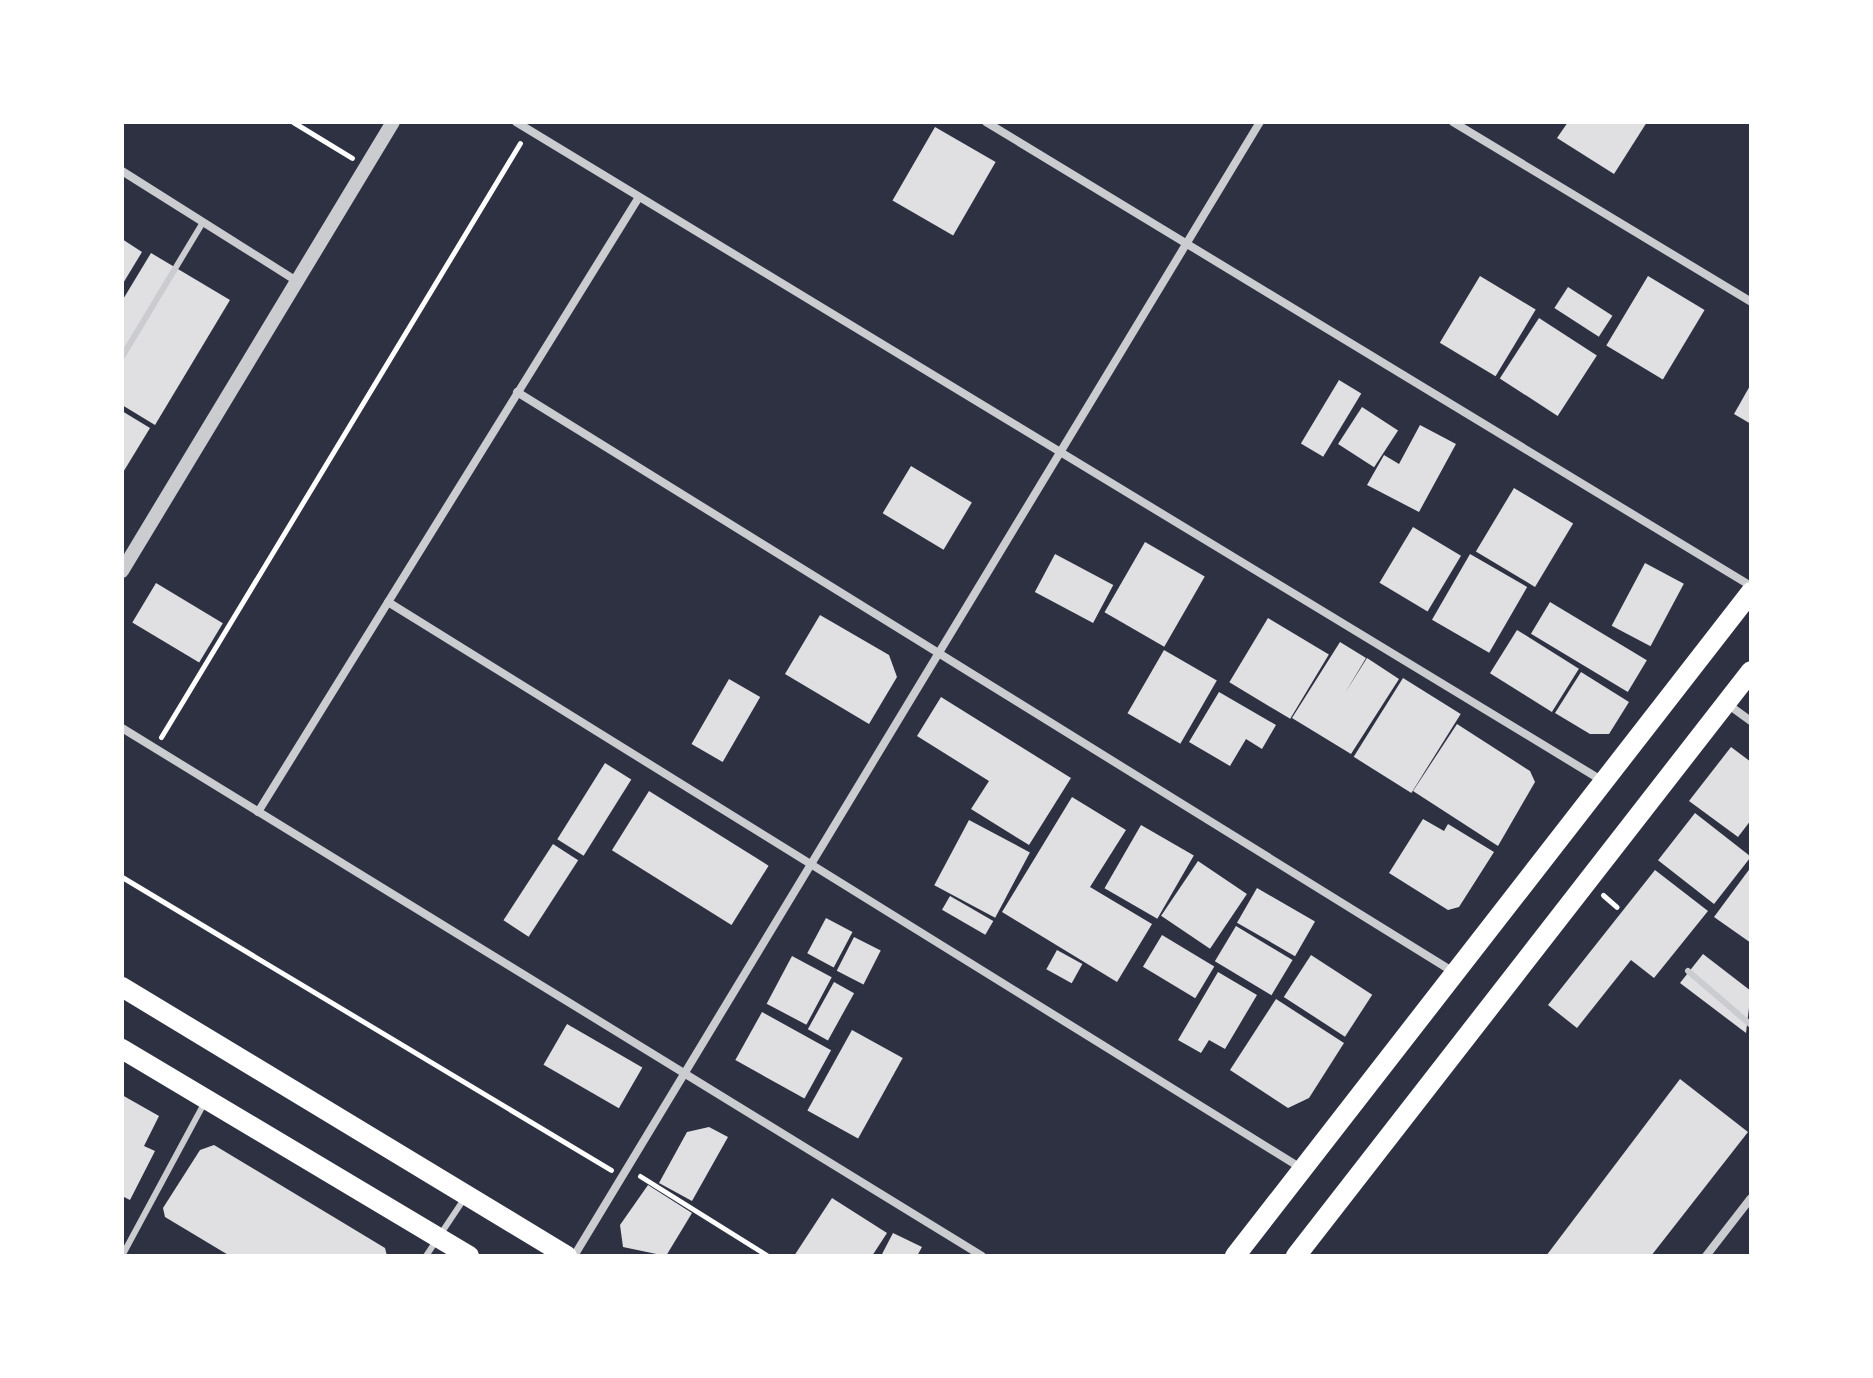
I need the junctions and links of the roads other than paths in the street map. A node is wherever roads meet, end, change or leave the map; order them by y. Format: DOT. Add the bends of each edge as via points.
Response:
graph roads {
  1 [pos="393,122"];
  2 [pos="516,122"];
  3 [pos="986,122"];
  4 [pos="1260,122"];
  5 [pos="1453,122"];
  6 [pos="122,171"];
  7 [pos="639,197"];
  8 [pos="203,222"];
  9 [pos="1186,243"];
  10 [pos="297,281"];
  11 [pos="1751,302"];
  12 [pos="122,357"];
  13 [pos="517,392"];
  14 [pos="1060,452"];
  15 [pos="122,571"];
  16 [pos="1751,586"];
  17 [pos="1751,592"];
  18 [pos="388,602"];
  19 [pos="939,653"];
  20 [pos="1751,671"];
  21 [pos="1726,703"];
  22 [pos="1751,721"];
  23 [pos="122,728"];
  24 [pos="1604,781"];
  25 [pos="258,812"];
  26 [pos="811,864"];
  27 [pos="1688,971"];
  28 [pos="1455,973"];
  29 [pos="122,987"];
  30 [pos="1751,1025"];
  31 [pos="122,1049"];
  32 [pos="684,1073"];
  33 [pos="207,1099"];
  34 [pos="1302,1169"];
  35 [pos="466,1195"];
  36 [pos="1751,1198"];
  37 [pos="439,1238"];
  38 [pos="122,1256"];
  39 [pos="426,1256"];
  40 [pos="469,1256"];
  41 [pos="567,1256"];
  42 [pos="574,1256"];
  43 [pos="982,1256"];
  44 [pos="1235,1256"];
  45 [pos="1296,1256"];
  46 [pos="1706,1256"];
  1 -- 10 [label="street"];
  2 -- 7 [label="street"];
  3 -- 9 [label="street"];
  4 -- 9 [label="street"];
  5 -- 11 [label="street"];
  6 -- 8 [label="street"];
  7 -- 13 [label="street"];
  7 -- 14 [label="street"];
  8 -- 10 [label="street"];
  8 -- 12 [label="lane"];
  9 -- 14 [label="street"];
  9 -- 16 [label="street"];
  10 -- 15 [label="street"];
  13 -- 18 [label="street"];
  13 -- 19 [label="street"];
  14 -- 19 [label="street"];
  14 -- 24 [label="street"];
  17 -- 24 [label="main road"];
  18 -- 25 [label="street"];
  18 -- 26 [label="street"];
  19 -- 26 [label="street"];
  19 -- 28 [label="street"];
  20 -- 21 [label="main road"];
  21 -- 22 [label="street"];
  21 -- 45 [label="main road"];
  23 -- 25 [label="street"];
  24 -- 28 [label="main road"];
  25 -- 32 [label="street"];
  26 -- 32 [label="street"];
  26 -- 34 [label="street"];
  27 -- 30 [label="lane"];
  28 -- 34 [label="main road"];
  29 -- 35 [label="main road"];
  31 -- 33 [label="main road"];
  32 -- 42 [label="street"];
  32 -- 43 [label="street"];
  33 -- 37 [label="main road"];
  33 -- 38 [label="lane"];
  34 -- 44 [label="main road"];
  35 -- 37 [label="lane"];
  35 -- 41 [label="main road"];
  36 -- 46 [label="street"];
  37 -- 39 [label="lane"];
  37 -- 40 [label="main road"];
}
